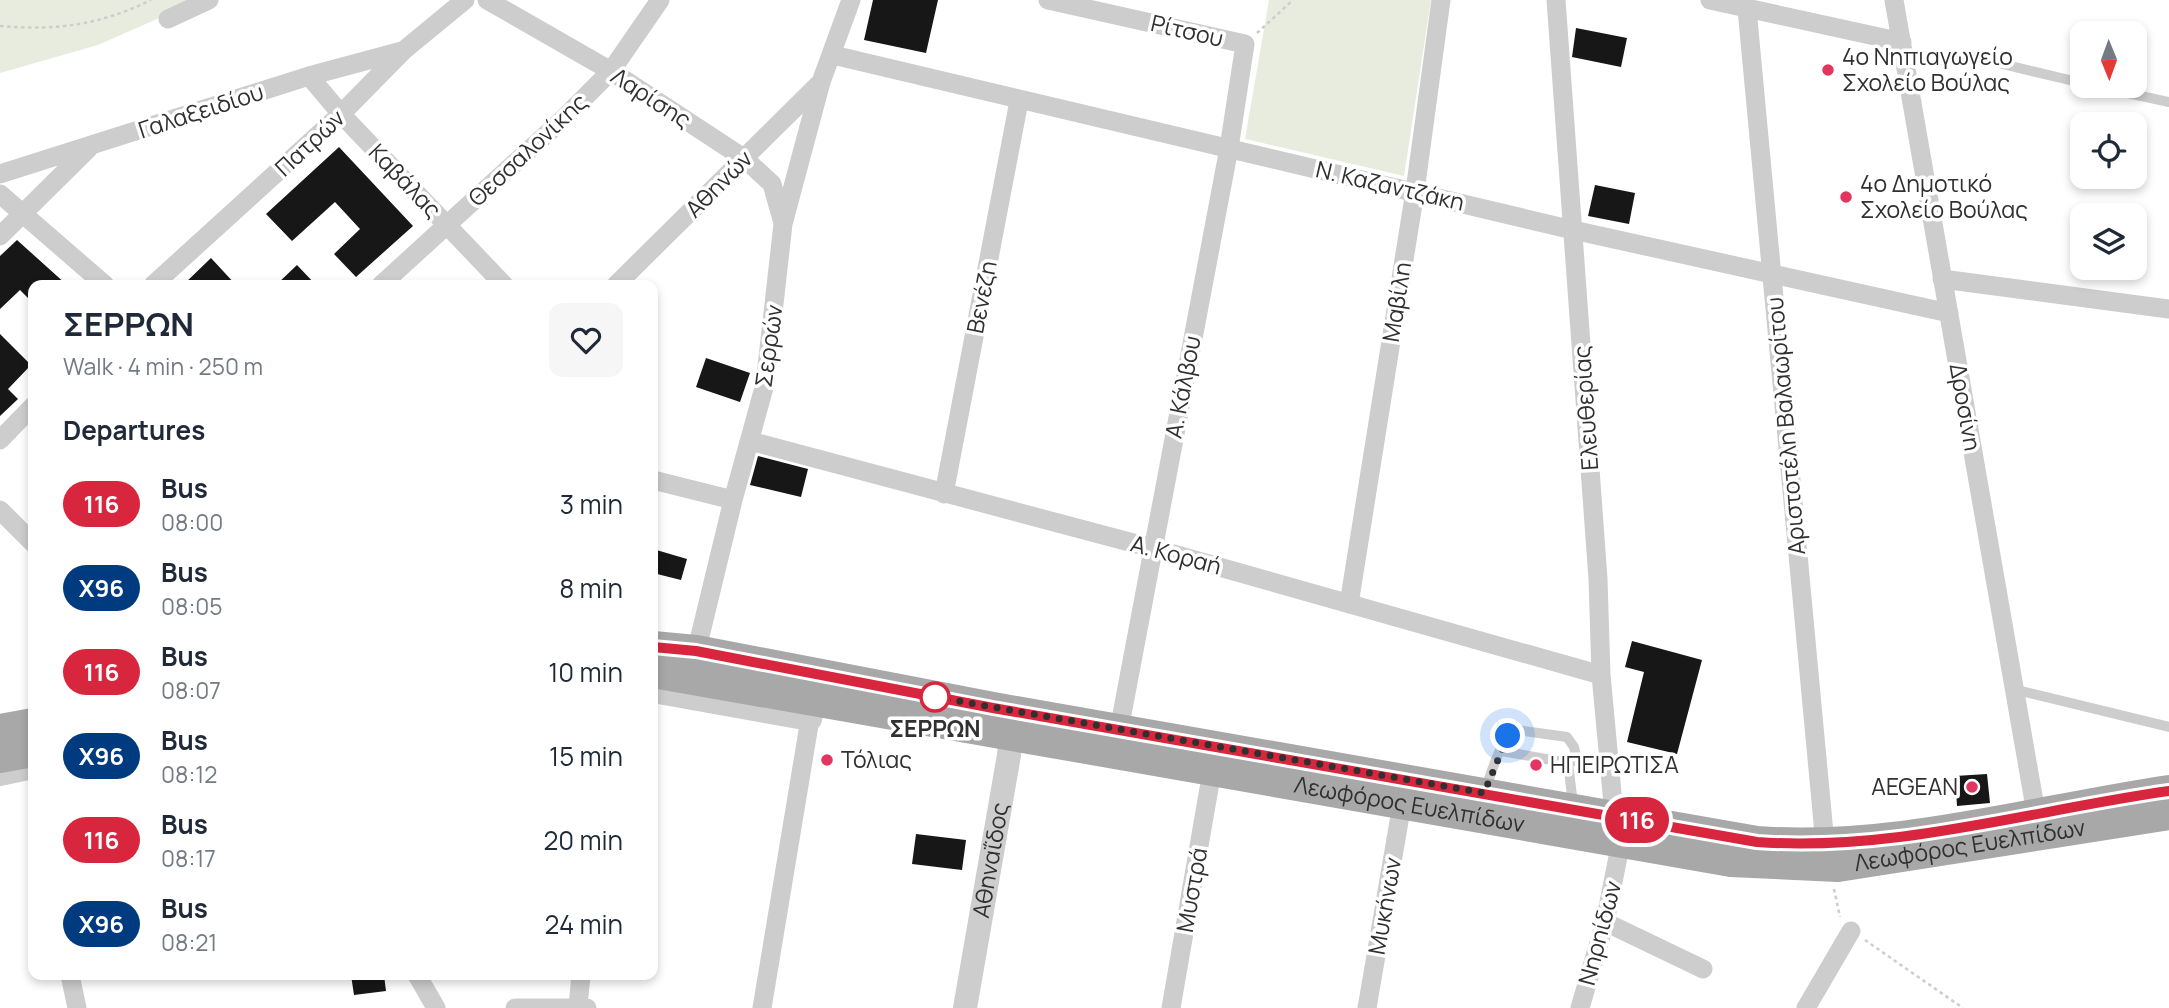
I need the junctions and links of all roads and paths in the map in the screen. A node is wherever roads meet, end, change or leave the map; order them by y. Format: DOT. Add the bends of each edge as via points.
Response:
graph roads {
  1 [pos="150,0"];
  2 [pos="209,0"];
  3 [pos="465,0"];
  4 [pos="487,0"];
  5 [pos="660,0"];
  6 [pos="1048,0"];
  7 [pos="1293,0"];
  8 [pos="1441,0"];
  9 [pos="1556,0"];
  10 [pos="1710,0"];
  11 [pos="1894,0"];
  12 [pos="849,9"];
  13 [pos="1747,9"];
  14 [pos="168,19"];
  15 [pos="0,26"];
  16 [pos="1902,43"];
  17 [pos="1245,44"];
  18 [pos="403,51"];
  19 [pos="833,55"];
  20 [pos="1990,61"];
  21 [pos="611,71"];
  22 [pos="309,76"];
  23 [pos="2070,80"];
  24 [pos="821,82"];
  25 [pos="2147,97"];
  26 [pos="1019,101"];
  27 [pos="2169,102"];
  28 [pos="341,114"];
  29 [pos="90,147"];
  30 [pos="1229,148"];
  31 [pos="745,159"];
  32 [pos="0,174"];
  33 [pos="1415,191"];
  34 [pos="0,194"];
  35 [pos="23,214"];
  36 [pos="783,224"];
  37 [pos="447,225"];
  38 [pos="1573,230"];
  39 [pos="0,236"];
  40 [pos="641,262"];
  41 [pos="1771,276"];
  42 [pos="1942,279"];
  43 [pos="99,280"];
  44 [pos="158,280"];
  45 [pos="386,280"];
  46 [pos="498,280"];
  47 [pos="621,280"];
  48 [pos="639,280"];
  49 [pos="2169,309"];
  50 [pos="1949,313"];
  51 [pos="28,411"];
  52 [pos="0,440"];
  53 [pos="750,441"];
  54 [pos="658,481"];
  55 [pos="944,494"];
  56 [pos="733,500"];
  57 [pos="0,510"];
  58 [pos="28,538"];
  59 [pos="1152,548"];
  60 [pos="1349,604"];
  61 [pos="658,649"];
  62 [pos="693,664"];
  63 [pos="658,671"];
  64 [pos="1601,675"];
  65 [pos="2013,689"];
  66 [pos="658,692"];
  67 [pos="812,709"];
  68 [pos="1012,724"];
  69 [pos="28,725"];
  70 [pos="2169,727"];
  71 [pos="0,730"];
  72 [pos="1119,730"];
  73 [pos="1502,751"];
  74 [pos="0,757"];
  75 [pos="1572,761"];
  76 [pos="1609,764"];
  77 [pos="28,765"];
  78 [pos="28,767"];
  79 [pos="1212,771"];
  80 [pos="0,774"];
  81 [pos="2169,791"];
  82 [pos="1484,793"];
  83 [pos="1402,804"];
  84 [pos="1573,809"];
  85 [pos="2036,813"];
  86 [pos="2169,814"];
  87 [pos="1615,829"];
  88 [pos="1824,855"];
  89 [pos="1605,922"];
  90 [pos="1851,931"];
  91 [pos="1703,969"];
  92 [pos="71,980"];
  93 [pos="420,980"];
  94 [pos="581,980"];
  95 [pos="76,1007"];
  96 [pos="583,1007"];
  97 [pos="436,1008"];
  98 [pos="515,1008"];
  99 [pos="762,1008"];
  100 [pos="965,1008"];
  101 [pos="1171,1008"];
  102 [pos="1367,1008"];
  103 [pos="1580,1008"];
  104 [pos="1806,1008"];
  105 [pos="1963,1008"];
  1 -- 15 [label="path" via="117,17 45,30"];
  2 -- 14 [label="street"];
  3 -- 18 [label="street, Πατρών"];
  4 -- 21 [label="street, Λαρίσης"];
  5 -- 21 [label="street, Θεσσαλονίκης"];
  6 -- 17 [label="street, Ρίτσου"];
  7 -- 17 [label="path"];
  8 -- 33 [label="street, Μαβίλη"];
  9 -- 38 [label="street, Ελευθερίας"];
  10 -- 13 [label="street"];
  11 -- 16 [label="street, Δροσίνη"];
  12 -- 19 [label="street, Σερρών"];
  13 -- 16 [label="street"];
  13 -- 41 [label="street, Αριστοτέλη Βαλαωρίτου"];
  16 -- 42 [label="street, Δροσίνη"];
  17 -- 30 [label="street, A. Κάλβου"];
  18 -- 22 [label="street, Γαλαξειδίου"];
  18 -- 28 [label="street, Πατρών"];
  19 -- 24 [label="street, Σερρών"];
  19 -- 26 [label="street, Ν. Καζαντζάκη"];
  20 -- 23 [label="lane"];
  21 -- 31 [label="street, Λαρίσης"];
  21 -- 37 [label="street, Θεσσαλονίκης"];
  22 -- 28 [label="street, Καβάλας"];
  22 -- 29 [label="street, Γαλαξειδίου"];
  24 -- 31 [label="street, Αθηνών"];
  24 -- 36 [label="street, Σερρών"];
  25 -- 27 [label="lane"];
  26 -- 30 [label="street, Ν. Καζαντζάκη"];
  26 -- 55 [label="street, Βενέζη"];
  28 -- 37 [label="street, Καβάλας"];
  28 -- 44 [label="street, Πατρών"];
  29 -- 32 [label="street, Γαλαξειδίου"];
  29 -- 35 [label="street"];
  30 -- 33 [label="street, Ν. Καζαντζάκη"];
  30 -- 59 [label="street, A. Κάλβου"];
  31 -- 36 [label="street, Λαρίσης" via="772,184"];
  31 -- 40 [label="street, Αθηνών"];
  33 -- 38 [label="street, Ν. Καζαντζάκη"];
  33 -- 60 [label="street, Μαβίλη"];
  34 -- 35 [label="street"];
  35 -- 39 [label="street"];
  35 -- 43 [label="street"];
  36 -- 53 [label="street, Σερρών" via="765,384"];
  37 -- 45 [label="street, Θεσσαλονίκης"];
  37 -- 46 [label="street, Καβάλας"];
  38 -- 41 [label="street, Ν. Καζαντζάκη"];
  38 -- 64 [label="street, Ελευθερίας"];
  40 -- 47 [label="street, Αθηνών"];
  40 -- 48 [label="street"];
  41 -- 50 [label="street, Ν. Καζαντζάκη"];
  41 -- 88 [label="street, Αριστοτέλη Βαλαωρίτου"];
  42 -- 49 [label="street"];
  42 -- 50 [label="street, Δροσίνη"];
  50 -- 65 [label="street, Δροσίνη"];
  51 -- 52 [label="street"];
  53 -- 55 [label="street, Α. Κοραή"];
  53 -- 56 [label="street, Σερρών"];
  54 -- 56 [label="street"];
  55 -- 59 [label="street, Α. Κοραή"];
  56 -- 62 [label="street, Σερρών"];
  57 -- 58 [label="street"];
  59 -- 60 [label="street, Α. Κοραή"];
  59 -- 72 [label="street, A. Κάλβου"];
  60 -- 64 [label="street, Α. Κοραή"];
  61 -- 62 [label="main road, Λεωφόρος Ευελπίδων"];
  62 -- 63 [label="main road, Λεωφόρος Ευελπίδων"];
  62 -- 67 [label="main road, Λεωφόρος Ευελπίδων"];
  62 -- 68 [label="main road, Λεωφόρος Ευελπίδων"];
  64 -- 76 [label="street, Ελευθερίας"];
  65 -- 70 [label="lane"];
  65 -- 85 [label="street, Δροσίνη"];
  66 -- 67 [label="street"];
  67 -- 68 [label="main road, Λεωφόρος Ευελπίδων"];
  67 -- 99 [label="street"];
  68 -- 72 [label="main road, Λεωφόρος Ευελπίδων"];
  68 -- 79 [label="main road, Λεωφόρος Ευελπίδων"];
  68 -- 100 [label="street, Αθηναΐδος"];
  69 -- 71 [label="main road"];
  72 -- 82 [label="main road, Λεωφόρος Ευελπίδων"];
  73 -- 75 [label="lane"];
  73 -- 75 [label="lane" via="1511,732 1524,729 1567,737 1574,747"];
  73 -- 82 [label="lane"];
  74 -- 77 [label="main road"];
  75 -- 76 [label="lane"];
  75 -- 84 [label="lane"];
  76 -- 87 [label="street, Ελευθερίας"];
  78 -- 80 [label="street"];
  79 -- 83 [label="main road, Λεωφόρος Ευελπίδων"];
  79 -- 101 [label="street, Μυστρά"];
  81 -- 85 [label="main road, Λεωφόρος Ευελπίδων"];
  82 -- 84 [label="main road, Λεωφόρος Ευελπίδων"];
  83 -- 87 [label="main road, Λεωφόρος Ευελπίδων"];
  83 -- 102 [label="street, Μυκήνων"];
  84 -- 87 [label="main road, Λεωφόρος Ευελπίδων"];
  85 -- 88 [label="main road, Λεωφόρος Ευελπίδων"];
  86 -- 88 [label="main road, Λεωφόρος Ευελπίδων" via="1894,859"];
  87 -- 88 [label="main road, Λεωφόρος Ευελπίδων" via="1731,861"];
  87 -- 89 [label="street, Νηρηίδων" via="1618,869"];
  88 -- 90 [label="path" via="1840,916"];
  89 -- 91 [label="street"];
  89 -- 103 [label="street, Νηρηίδων"];
  90 -- 104 [label="street"];
  90 -- 105 [label="path"];
  92 -- 95 [label="street"];
  93 -- 97 [label="street"];
  94 -- 96 [label="street"];
  96 -- 98 [label="street"];
}
